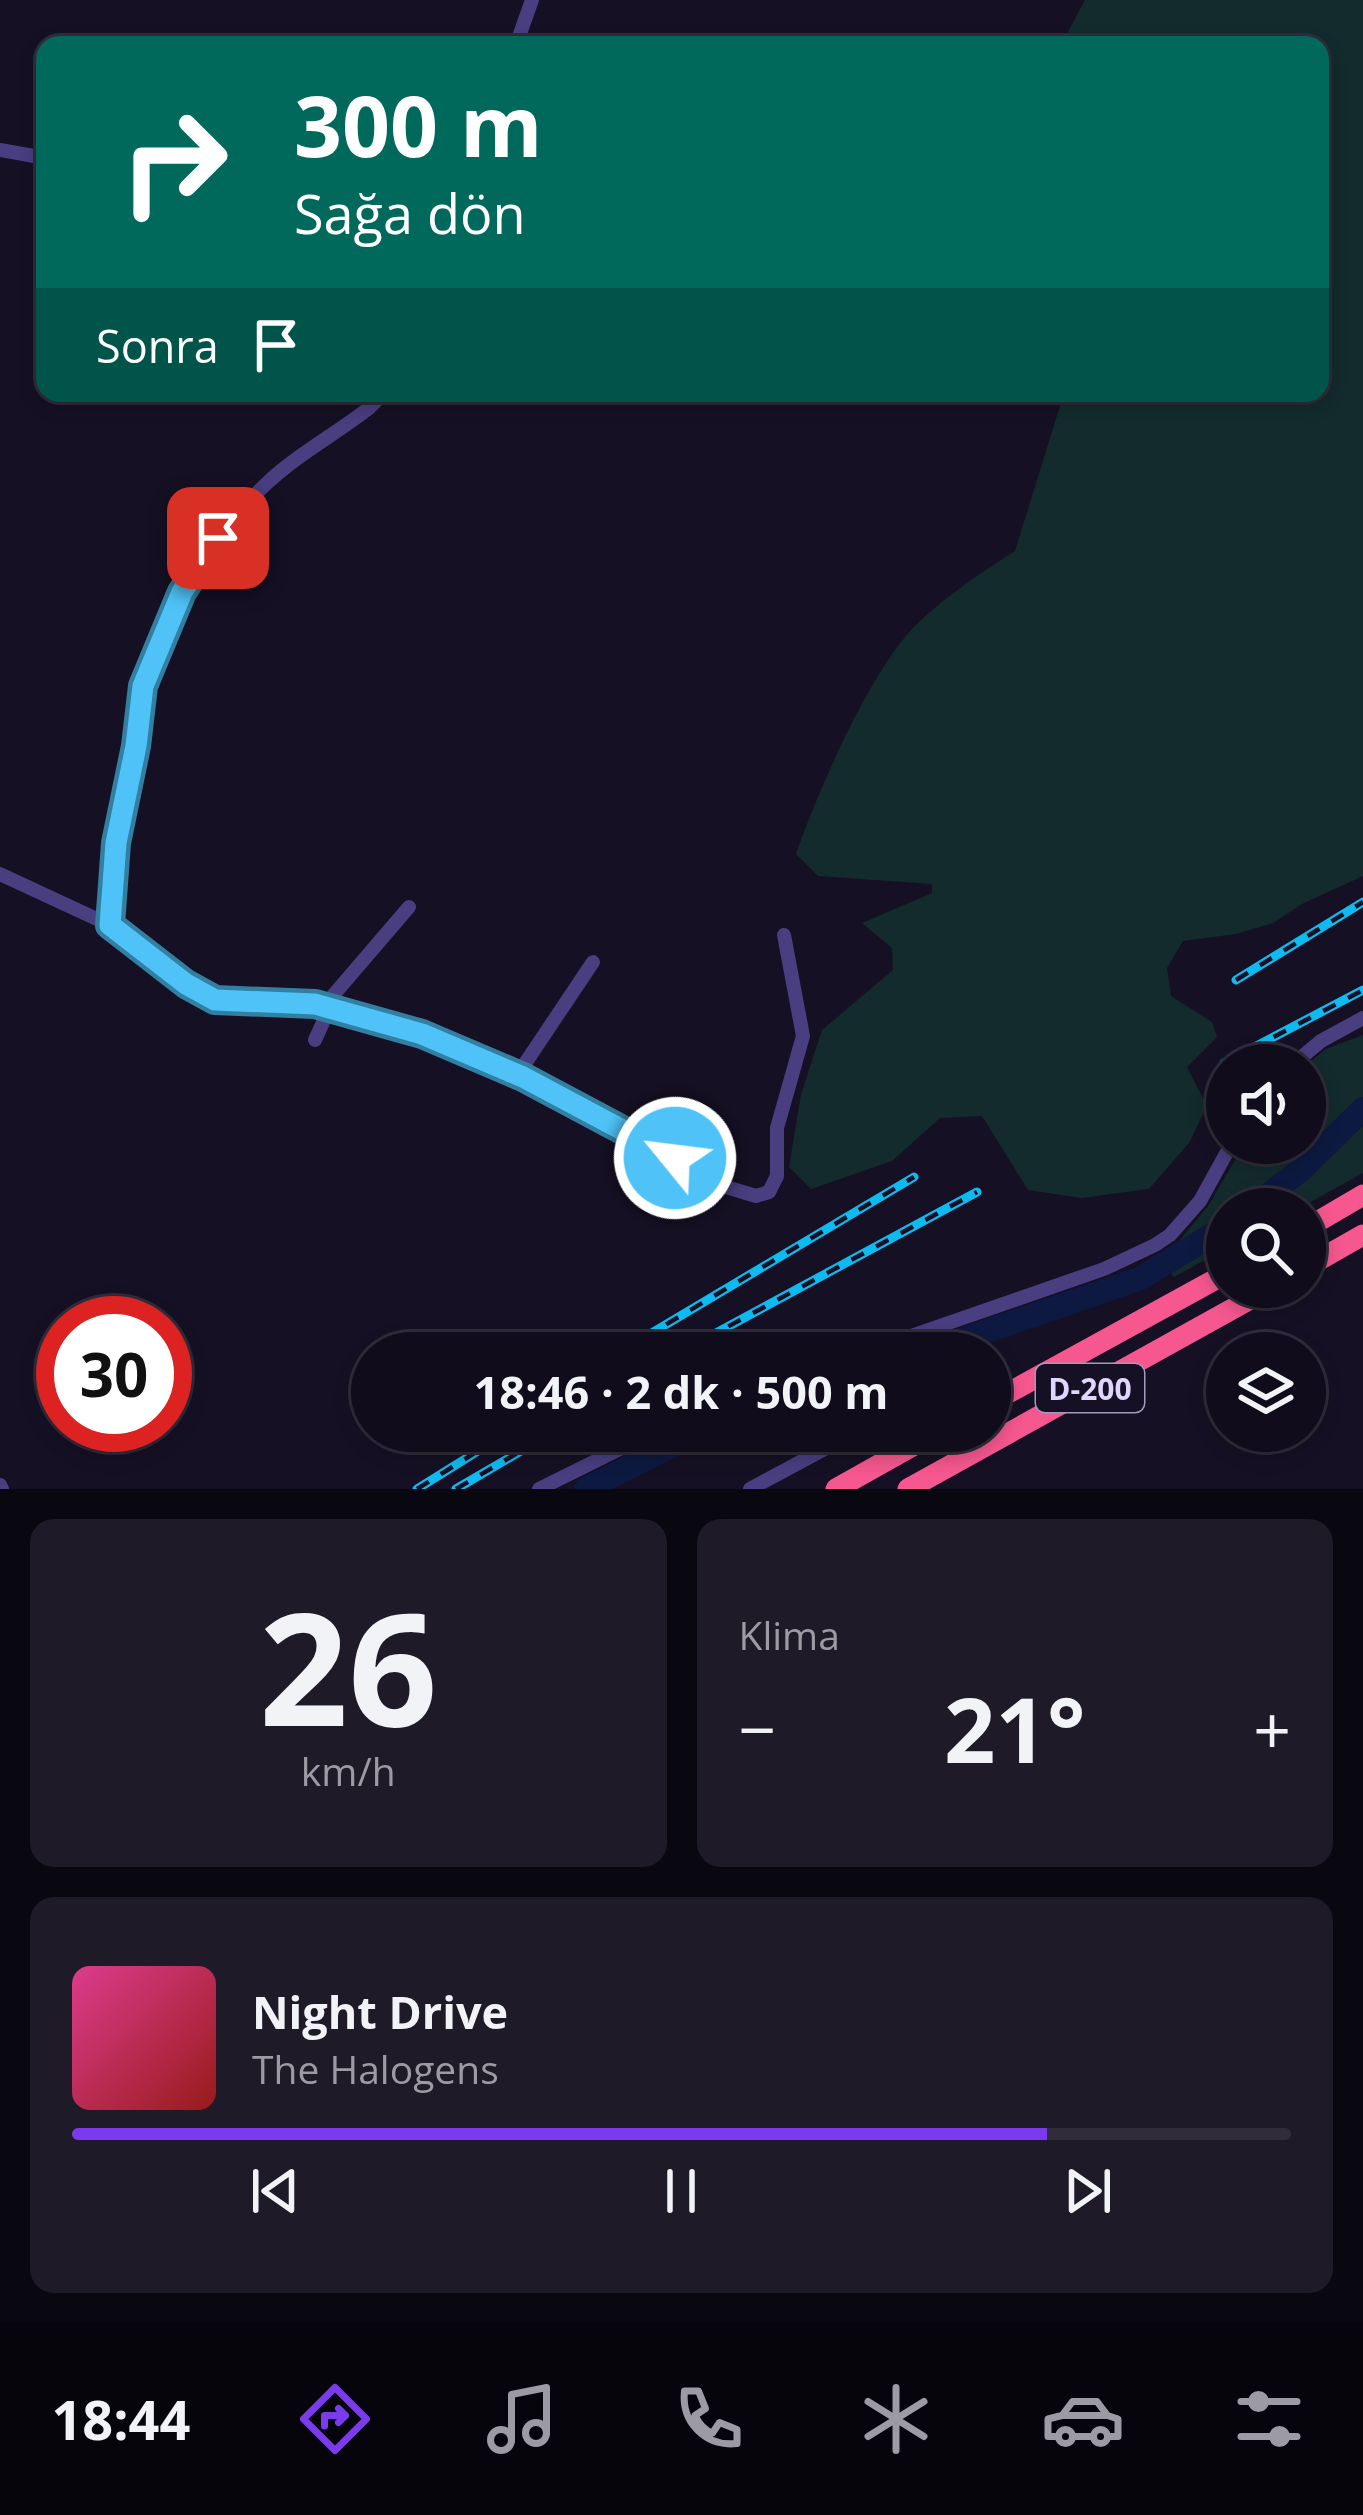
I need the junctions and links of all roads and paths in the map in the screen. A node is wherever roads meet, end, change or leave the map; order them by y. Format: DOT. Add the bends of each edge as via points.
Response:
graph roads {
  1 [pos="532,0"];
  2 [pos="519,36"];
  3 [pos="0,150"];
  4 [pos="36,156"];
  5 [pos="376,402"];
  6 [pos="0,874"];
  7 [pos="409,907"];
  8 [pos="110,925"];
  9 [pos="784,935"];
  10 [pos="592,962"];
  11 [pos="327,1006"];
  12 [pos="1363,1018"];
  13 [pos="315,1040"];
  14 [pos="1317,1044"];
  15 [pos="518,1074"];
  16 [pos="1220,1164"];
  17 [pos="1363,1195"];
  18 [pos="1326,1217"];
  19 [pos="1363,1235"];
  20 [pos="1326,1256"];
  21 [pos="1206,1284"];
  22 [pos="1234,1308"];
  23 [pos="922,1332"];
  24 [pos="1011,1389"];
  25 [pos="614,1452"];
  26 [pos="819,1452"];
  27 [pos="902,1452"];
  28 [pos="539,1489"];
  29 [pos="750,1489"];
  30 [pos="836,1489"];
  31 [pos="908,1489"];
  1 -- 2 [label="street"];
  3 -- 4 [label="street"];
  5 -- 8 [label="street" via="266,484 182,592 143,686"];
  6 -- 8 [label="street"];
  7 -- 11 [label="street"];
  8 -- 11 [label="street" via="215,1000"];
  9 -- 15 [label="street" via="803,1036 776,1136 777,1176 765,1195 726,1187"];
  10 -- 15 [label="street"];
  11 -- 13 [label="street"];
  11 -- 15 [label="street"];
  12 -- 14 [label="street"];
  16 -- 23 [label="street" via="1200,1201 1155,1245"];
  17 -- 18 [label="highway"];
  19 -- 20 [label="highway"];
  21 -- 24 [label="highway, D-200"];
  22 -- 31 [label="highway, D-200"];
  25 -- 28 [label="street"];
  26 -- 29 [label="street"];
  27 -- 30 [label="highway"];
}
